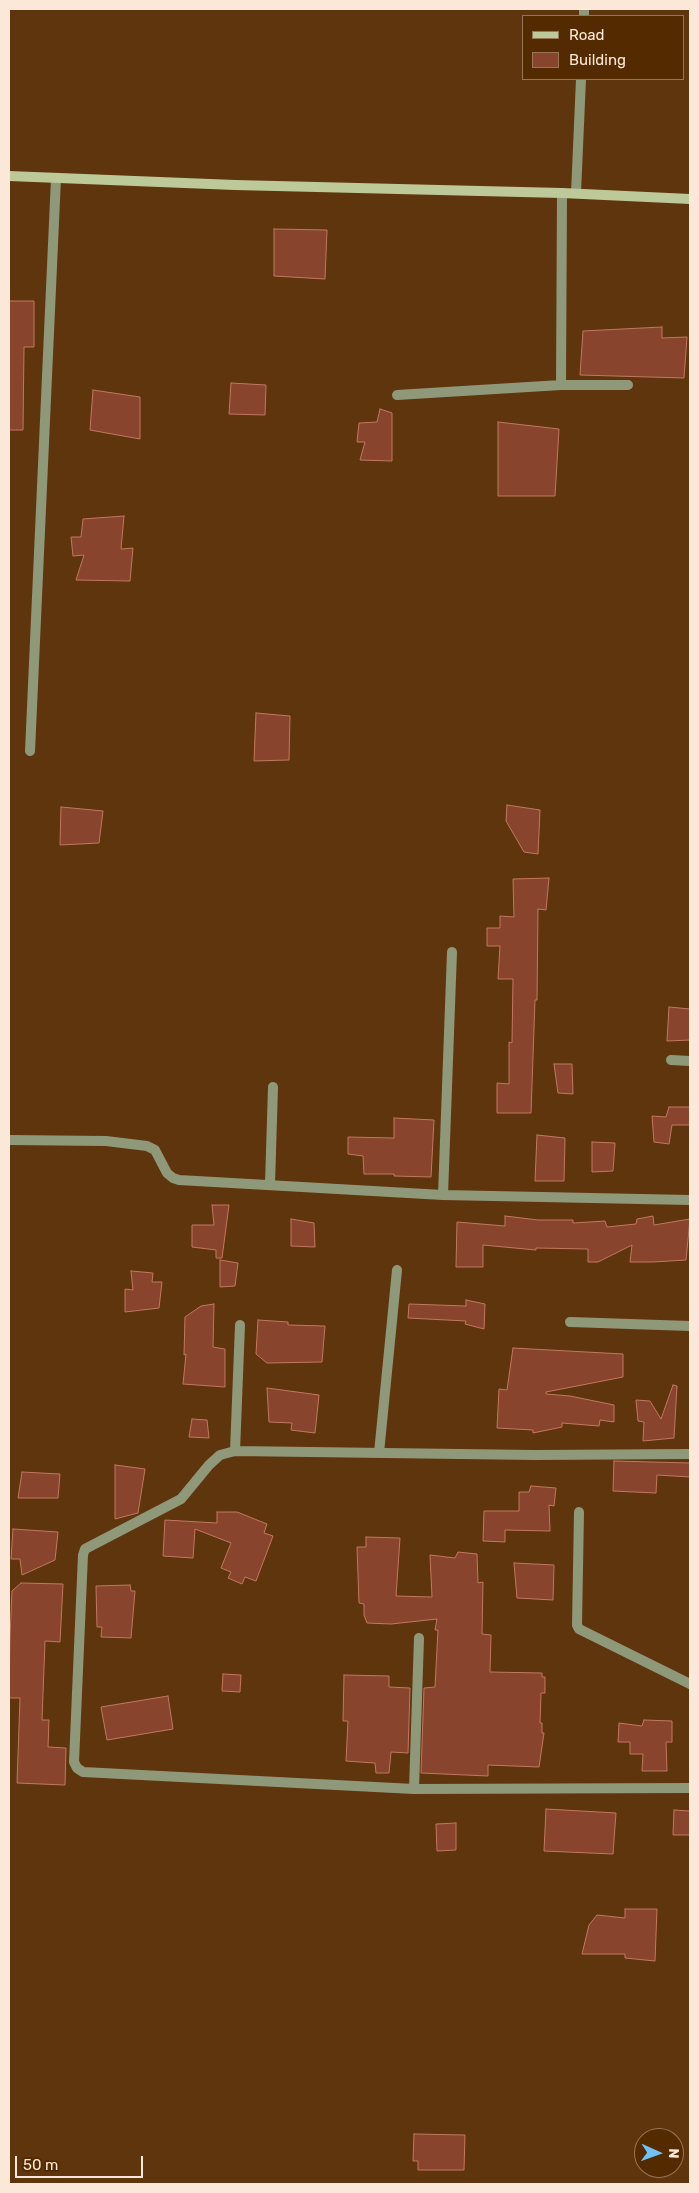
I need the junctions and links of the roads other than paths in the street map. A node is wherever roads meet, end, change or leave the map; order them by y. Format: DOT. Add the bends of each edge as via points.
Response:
graph roads {
  1 [pos="581,80"];
  2 [pos="9,176"];
  3 [pos="56,178"];
  4 [pos="562,193"];
  5 [pos="576,193"];
  6 [pos="690,199"];
  7 [pos="562,385"];
  8 [pos="628,385"];
  9 [pos="397,395"];
  10 [pos="30,751"];
  11 [pos="452,952"];
  12 [pos="671,1060"];
  13 [pos="690,1061"];
  14 [pos="273,1087"];
  15 [pos="9,1140"];
  16 [pos="270,1184"];
  17 [pos="443,1195"];
  18 [pos="690,1200"];
  19 [pos="397,1270"];
  20 [pos="570,1322"];
  21 [pos="240,1325"];
  22 [pos="690,1326"];
  23 [pos="235,1451"];
  24 [pos="379,1453"];
  25 [pos="690,1454"];
  26 [pos="580,1512"];
  27 [pos="419,1638"];
  28 [pos="690,1684"];
  29 [pos="690,1788"];
  30 [pos="414,1789"];
  1 -- 5 [label="street"];
  2 -- 3 [label="main road"];
  3 -- 4 [label="main road"];
  3 -- 10 [label="street"];
  4 -- 5 [label="main road"];
  4 -- 7 [label="street"];
  5 -- 6 [label="main road"];
  7 -- 8 [label="street"];
  7 -- 9 [label="street"];
  11 -- 17 [label="street"];
  12 -- 13 [label="street"];
  14 -- 16 [label="street"];
  15 -- 16 [label="street" via="106,1141 147,1146 155,1150 173,1178"];
  16 -- 17 [label="street"];
  17 -- 18 [label="street"];
  19 -- 24 [label="street"];
  20 -- 22 [label="street"];
  21 -- 23 [label="street"];
  23 -- 24 [label="street"];
  23 -- 30 [label="street" via="220,1455 172,1506 85,1549 76,1768 83,1772"];
  24 -- 25 [label="street"];
  26 -- 28 [label="street" via="579,1629"];
  27 -- 30 [label="street"];
  29 -- 30 [label="street"];
}
